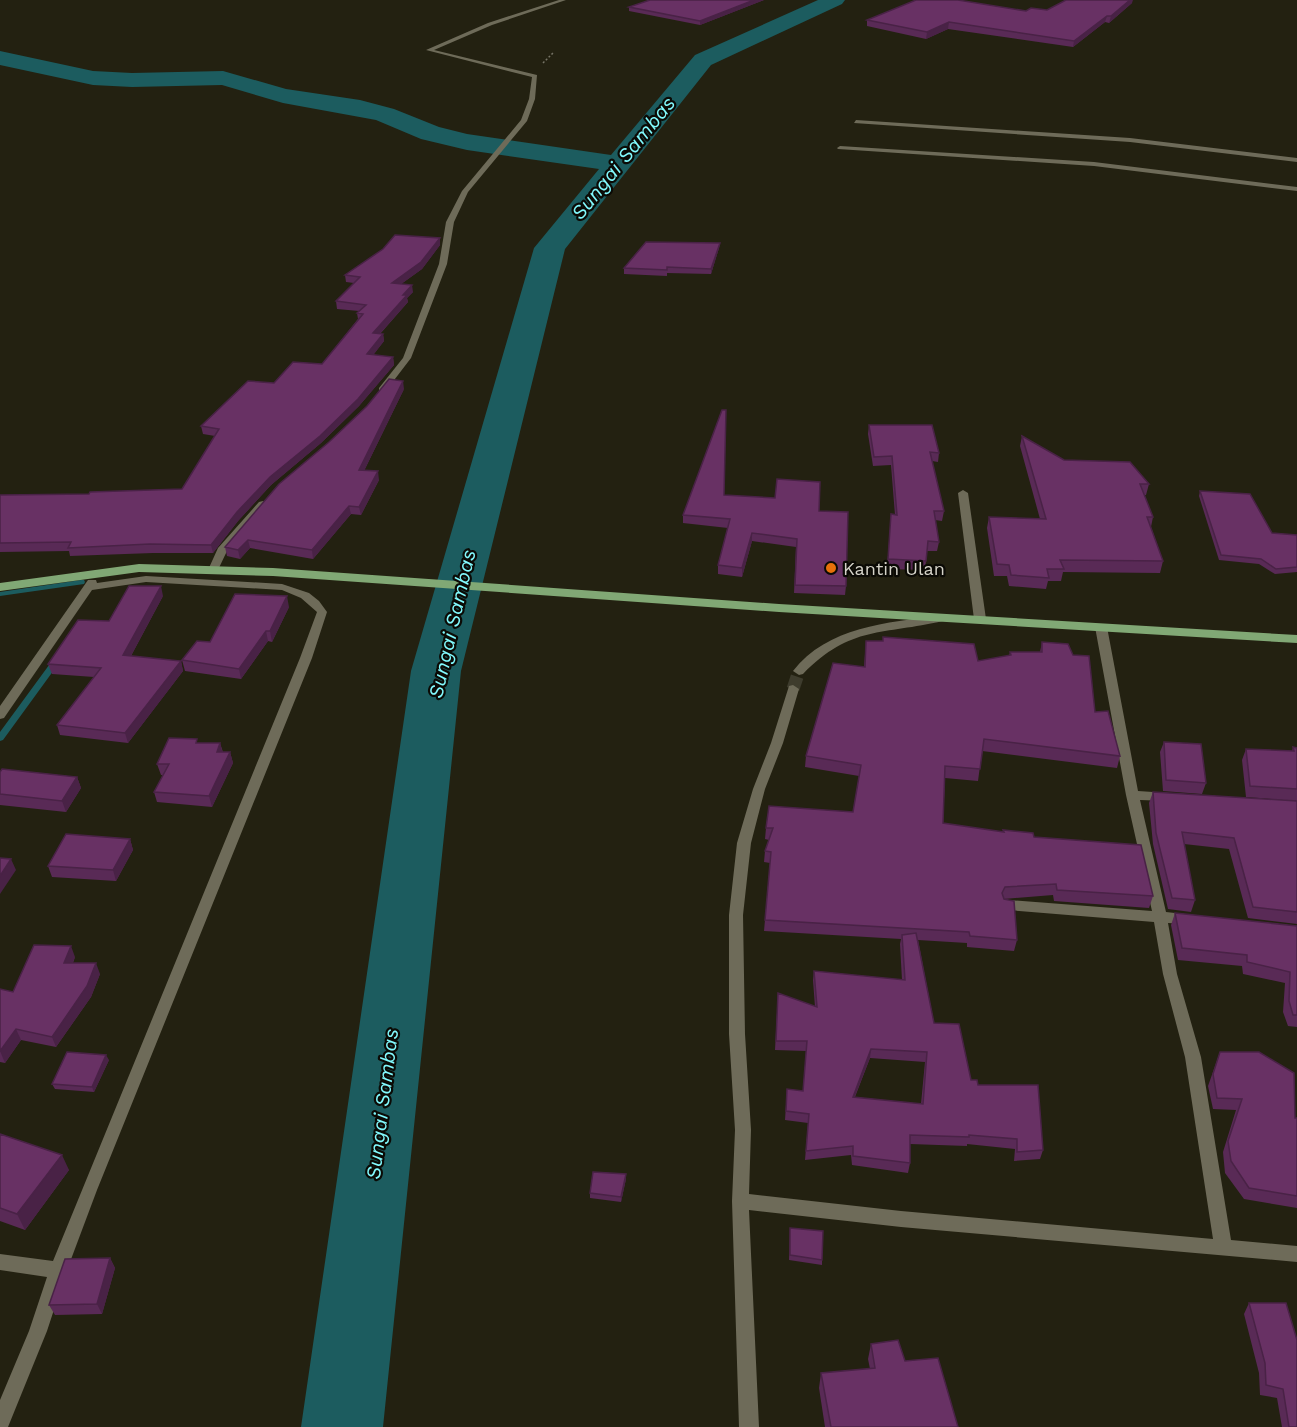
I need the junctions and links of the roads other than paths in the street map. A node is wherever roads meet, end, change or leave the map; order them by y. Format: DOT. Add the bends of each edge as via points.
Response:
graph roads {
  1 [pos="564,0"];
  2 [pos="856,122"];
  3 [pos="840,148"];
  4 [pos="1297,160"];
  5 [pos="1297,189"];
  6 [pos="374,399"];
  7 [pos="963,493"];
  8 [pos="270,496"];
  9 [pos="213,570"];
  10 [pos="97,573"];
  11 [pos="0,587"];
  12 [pos="88,587"];
  13 [pos="950,617"];
  14 [pos="980,619"];
  15 [pos="1101,627"];
  16 [pos="1297,639"];
  17 [pos="799,671"];
  18 [pos="793,689"];
  19 [pos="0,715"];
  20 [pos="1132,795"];
  21 [pos="1177,798"];
  22 [pos="1008,905"];
  23 [pos="1160,916"];
  24 [pos="1206,921"];
  25 [pos="740,1201"];
  26 [pos="1223,1246"];
  27 [pos="1297,1254"];
  28 [pos="0,1262"];
  29 [pos="58,1270"];
  30 [pos="0,1423"];
  31 [pos="749,1427"];
  1 -- 6 [label="street" via="490,24 429,50 534,76 528,114 461,199 450,222 443,264 407,358"];
  2 -- 4 [label="street" via="1130,140"];
  3 -- 5 [label="street" via="1094,164"];
  7 -- 14 [label="street"];
  8 -- 9 [label="street" via="222,549"];
  9 -- 10 [label="main road" via="139,568"];
  9 -- 13 [label="main road"];
  10 -- 11 [label="main road"];
  10 -- 12 [label="street"];
  12 -- 19 [label="street"];
  12 -- 29 [label="street" via="146,579 282,586 315,602 322,612"];
  13 -- 14 [label="main road"];
  13 -- 17 [label="street" via="894,625 849,637 819,652"];
  14 -- 15 [label="main road"];
  15 -- 16 [label="main road"];
  15 -- 20 [label="street"];
  18 -- 25 [label="street" via="744,843 736,915 743,1130"];
  20 -- 21 [label="street"];
  20 -- 23 [label="street"];
  22 -- 23 [label="street"];
  23 -- 24 [label="street"];
  23 -- 26 [label="street" via="1170,974 1192,1057"];
  25 -- 26 [label="street"];
  25 -- 31 [label="street"];
  26 -- 27 [label="street"];
  28 -- 29 [label="street"];
  29 -- 30 [label="street"];
}
